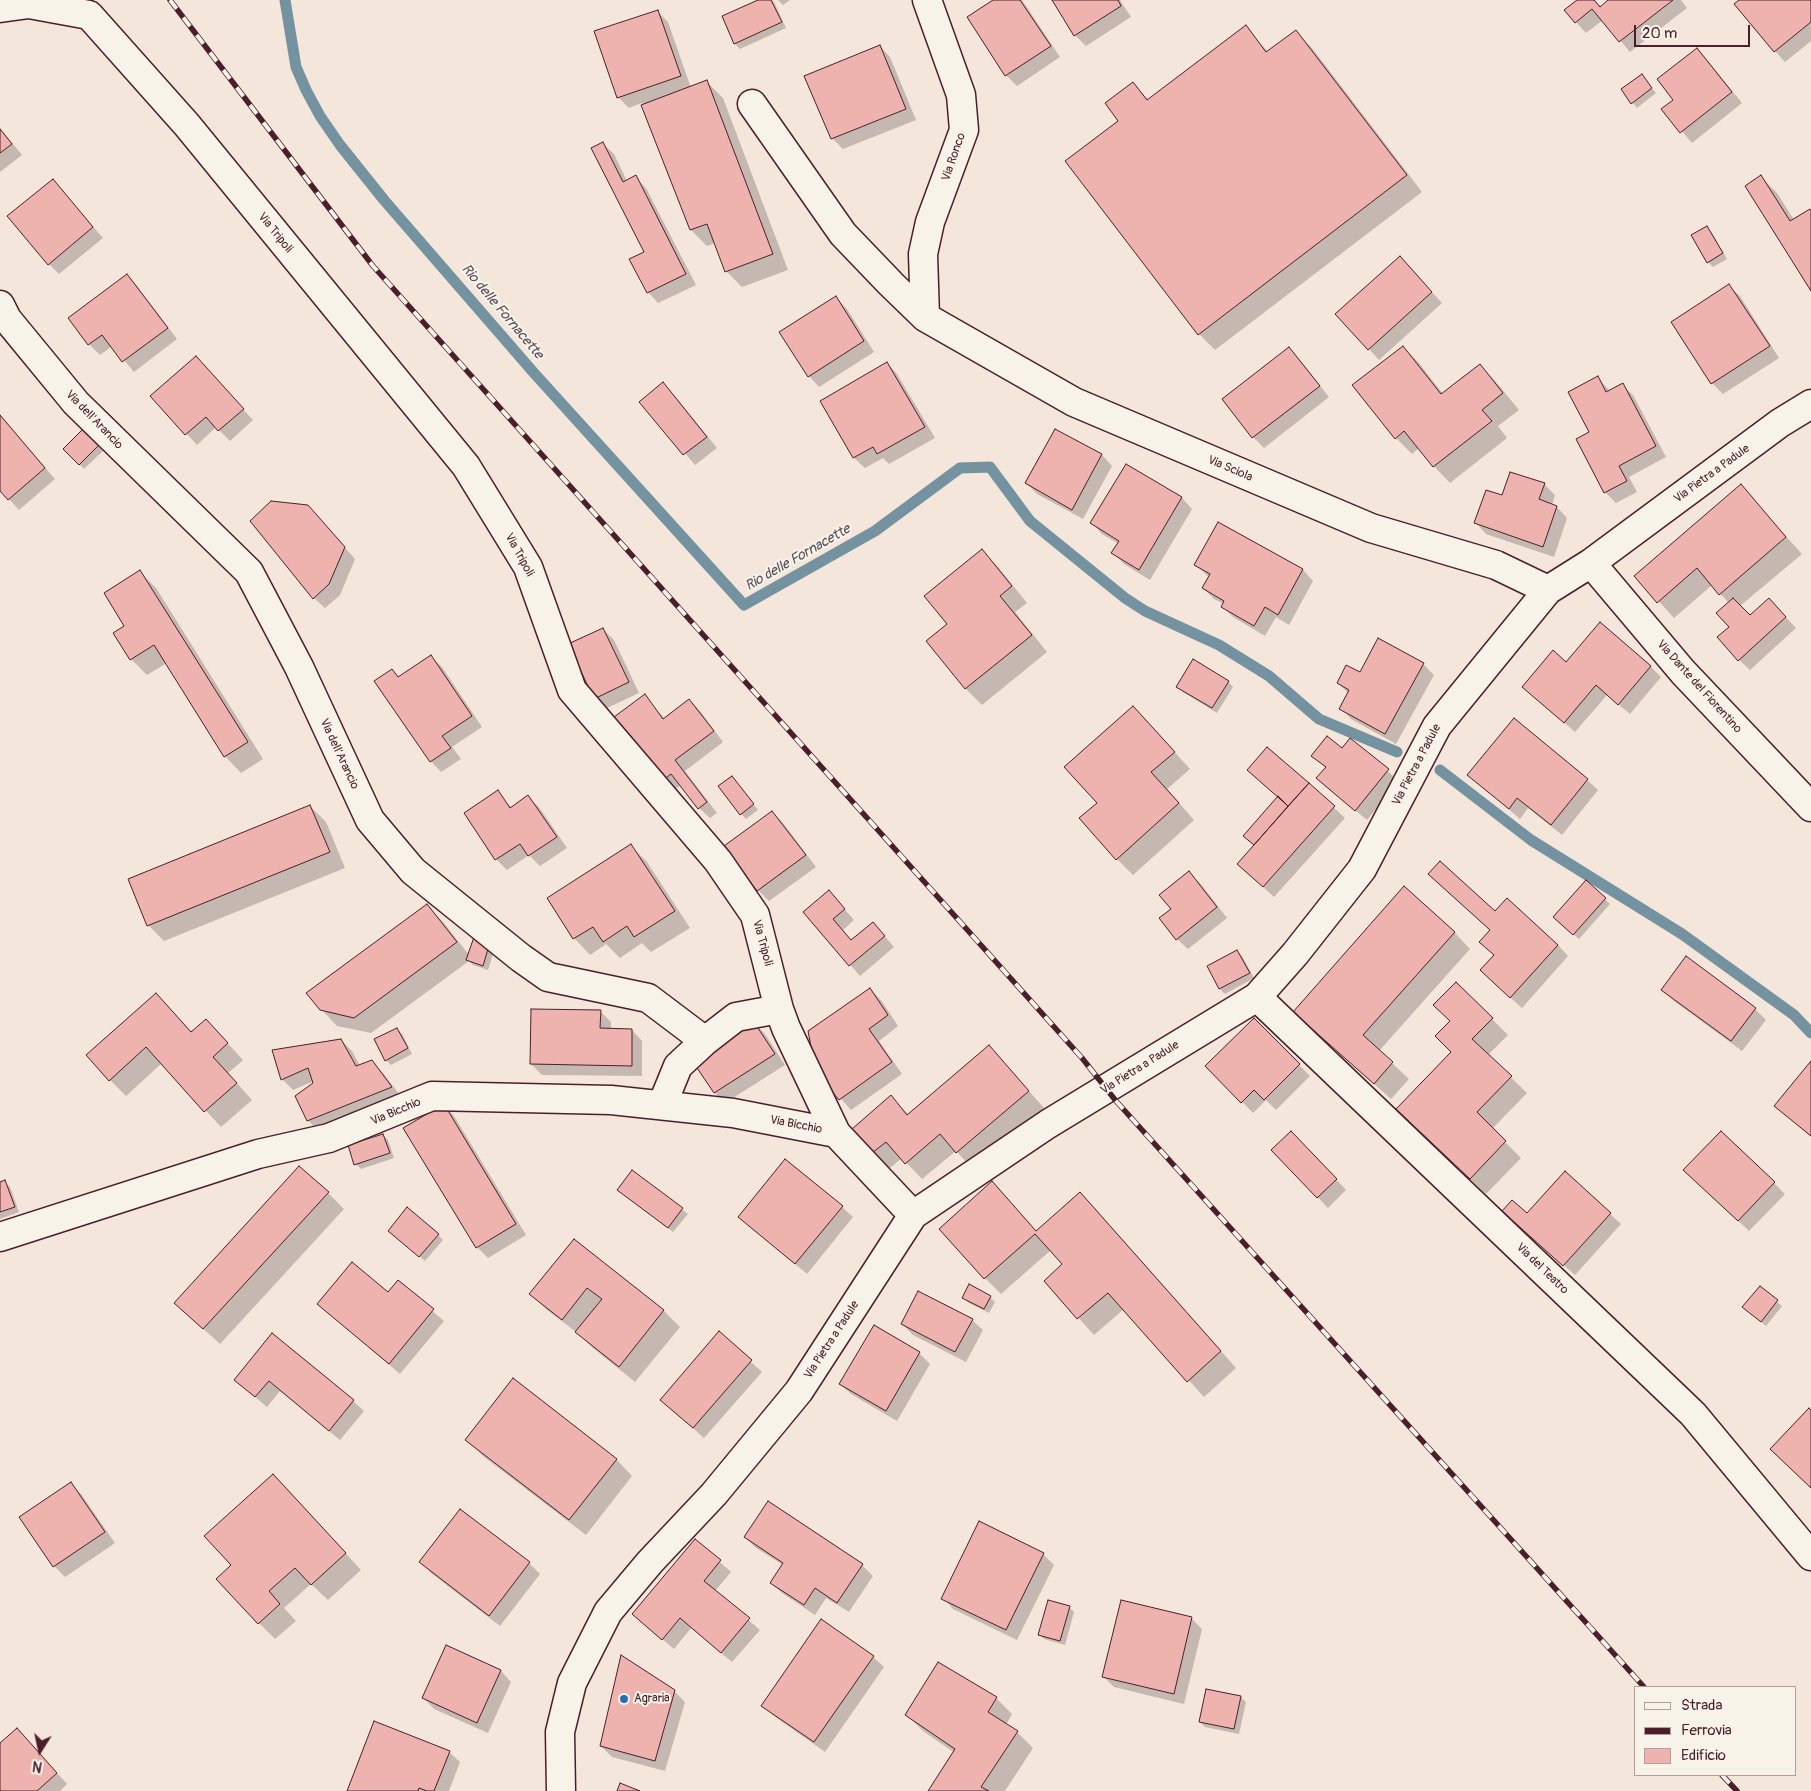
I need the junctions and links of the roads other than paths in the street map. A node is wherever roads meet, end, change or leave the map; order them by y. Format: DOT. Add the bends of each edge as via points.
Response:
graph roads {
  1 [pos="927,0"];
  2 [pos="0,8"];
  3 [pos="752,104"];
  4 [pos="0,305"];
  5 [pos="925,317"];
  6 [pos="1811,404"];
  7 [pos="1591,563"];
  8 [pos="1548,590"];
  9 [pos="1811,807"];
  10 [pos="1257,997"];
  11 [pos="779,1009"];
  12 [pos="705,1041"];
  13 [pos="662,1105"];
  14 [pos="836,1133"];
  15 [pos="913,1216"];
  16 [pos="0,1237"];
  17 [pos="1811,1556"];
  18 [pos="561,1791"];
  1 -- 5 [label="street, Via Ronco" via="961,95 964,130 930,222 923,254"];
  2 -- 11 [label="street, Via Tripoli" via="28,4 90,15 187,125 466,466 528,567 572,690 718,861 755,915"];
  3 -- 5 [label="street, Via Sciola" via="843,234"];
  4 -- 12 [label="street, Via dell'Arancio" via="7,319 76,403 249,572 305,679 370,820 413,872 548,977 648,998"];
  5 -- 8 [label="street, Via Sciola" via="1074,402 1371,528 1496,564"];
  6 -- 7 [label="street, Via Pietra a Padule" via="1780,423"];
  7 -- 8 [label="street, Via Pietra a Padule"];
  7 -- 9 [label="street, Via Dante del Fiorentino" via="1683,672"];
  8 -- 10 [label="street, Via Pietra a Padule" via="1437,726 1362,869 1296,954"];
  10 -- 15 [label="street, Via Pietra a Padule" via="1048,1124"];
  10 -- 17 [label="street, Via del Teatro" via="1693,1414"];
  11 -- 12 [label="street" via="736,1017"];
  11 -- 14 [label="street, Via Tripoli"];
  12 -- 13 [label="street" via="678,1066"];
  13 -- 14 [label="street, Via Bicchio" via="734,1113"];
  13 -- 16 [label="street, Via Bicchio" via="611,1100 432,1096 329,1138 258,1154"];
  14 -- 15 [label="street, Via Tripoli"];
  15 -- 18 [label="street, Via Pietra a Padule" via="799,1391 714,1494 644,1568 608,1612 572,1683 560,1732"];
}
